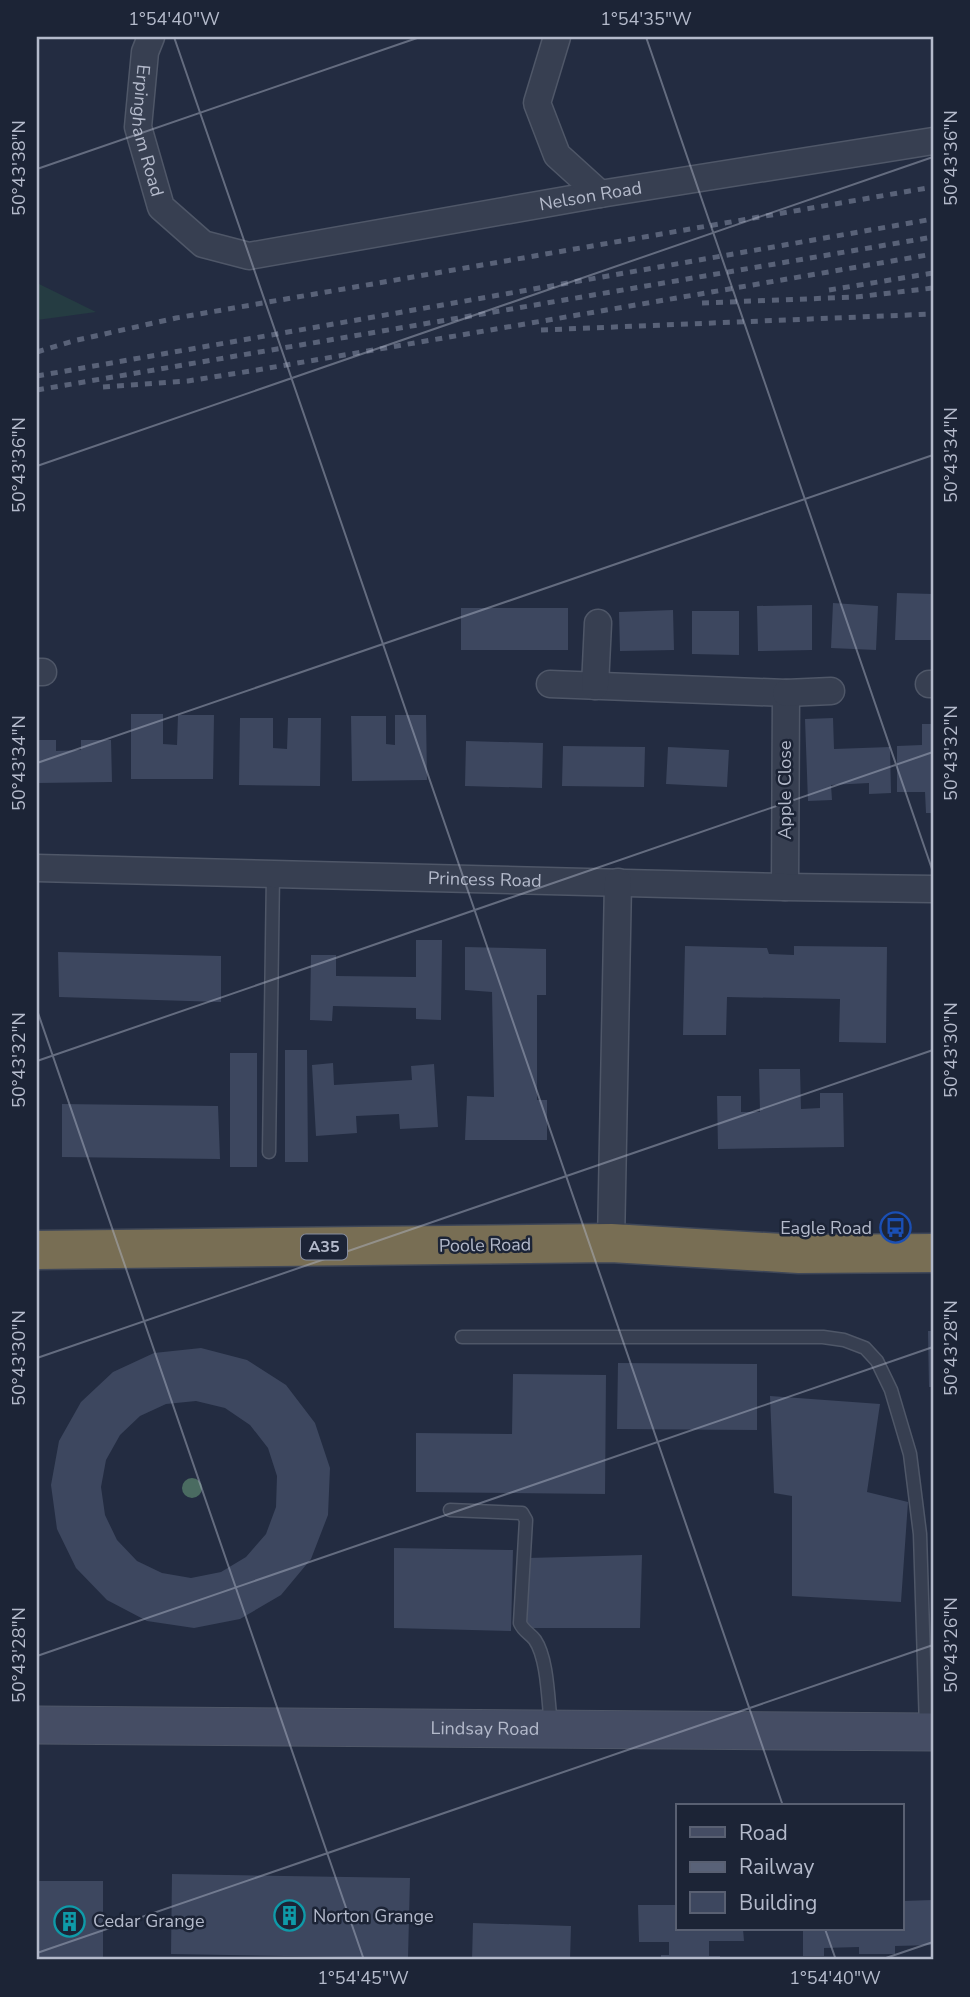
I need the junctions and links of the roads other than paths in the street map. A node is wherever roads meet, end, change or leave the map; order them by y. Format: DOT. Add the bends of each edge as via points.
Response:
graph roads {
  1 [pos="151,37"];
  2 [pos="557,37"];
  3 [pos="933,141"];
  4 [pos="600,194"];
  5 [pos="249,256"];
  6 [pos="598,623"];
  7 [pos="550,684"];
  8 [pos="595,686"];
  9 [pos="831,691"];
  10 [pos="786,693"];
  11 [pos="37,868"];
  12 [pos="273,874"];
  13 [pos="618,882"];
  14 [pos="785,887"];
  15 [pos="933,889"];
  16 [pos="269,1152"];
  17 [pos="611,1243"];
  18 [pos="37,1250"];
  19 [pos="933,1253"];
  20 [pos="462,1337"];
  21 [pos="450,1510"];
  22 [pos="37,1725"];
  23 [pos="551,1729"];
  24 [pos="930,1732"];
  1 -- 5 [label="street, Erpingham Road" via="145,52 138,127 161,207 203,244"];
  2 -- 4 [label="street" via="537,103 557,155"];
  3 -- 4 [label="street, Nelson Road"];
  4 -- 5 [label="street, Nelson Road"];
  6 -- 8 [label="street"];
  7 -- 8 [label="street"];
  8 -- 10 [label="street"];
  9 -- 10 [label="street"];
  10 -- 14 [label="street, Apple Close"];
  11 -- 12 [label="street, Princess Road"];
  12 -- 13 [label="street, Princess Road"];
  12 -- 16 [label="lane"];
  13 -- 14 [label="street, Princess Road"];
  13 -- 17 [label="street"];
  14 -- 15 [label="street, Princess Road"];
  17 -- 18 [label="highway, Poole Road / A35"];
  17 -- 19 [label="highway, Poole Road / A35" via="799,1254"];
  20 -- 24 [label="lane" via="823,1337 865,1348 891,1390 910,1454 920,1534"];
  21 -- 23 [label="lane" via="522,1513 526,1520 520,1623 535,1640 543,1662"];
  22 -- 23 [label="street, Lindsay Road"];
  23 -- 24 [label="street, Lindsay Road"];
}
